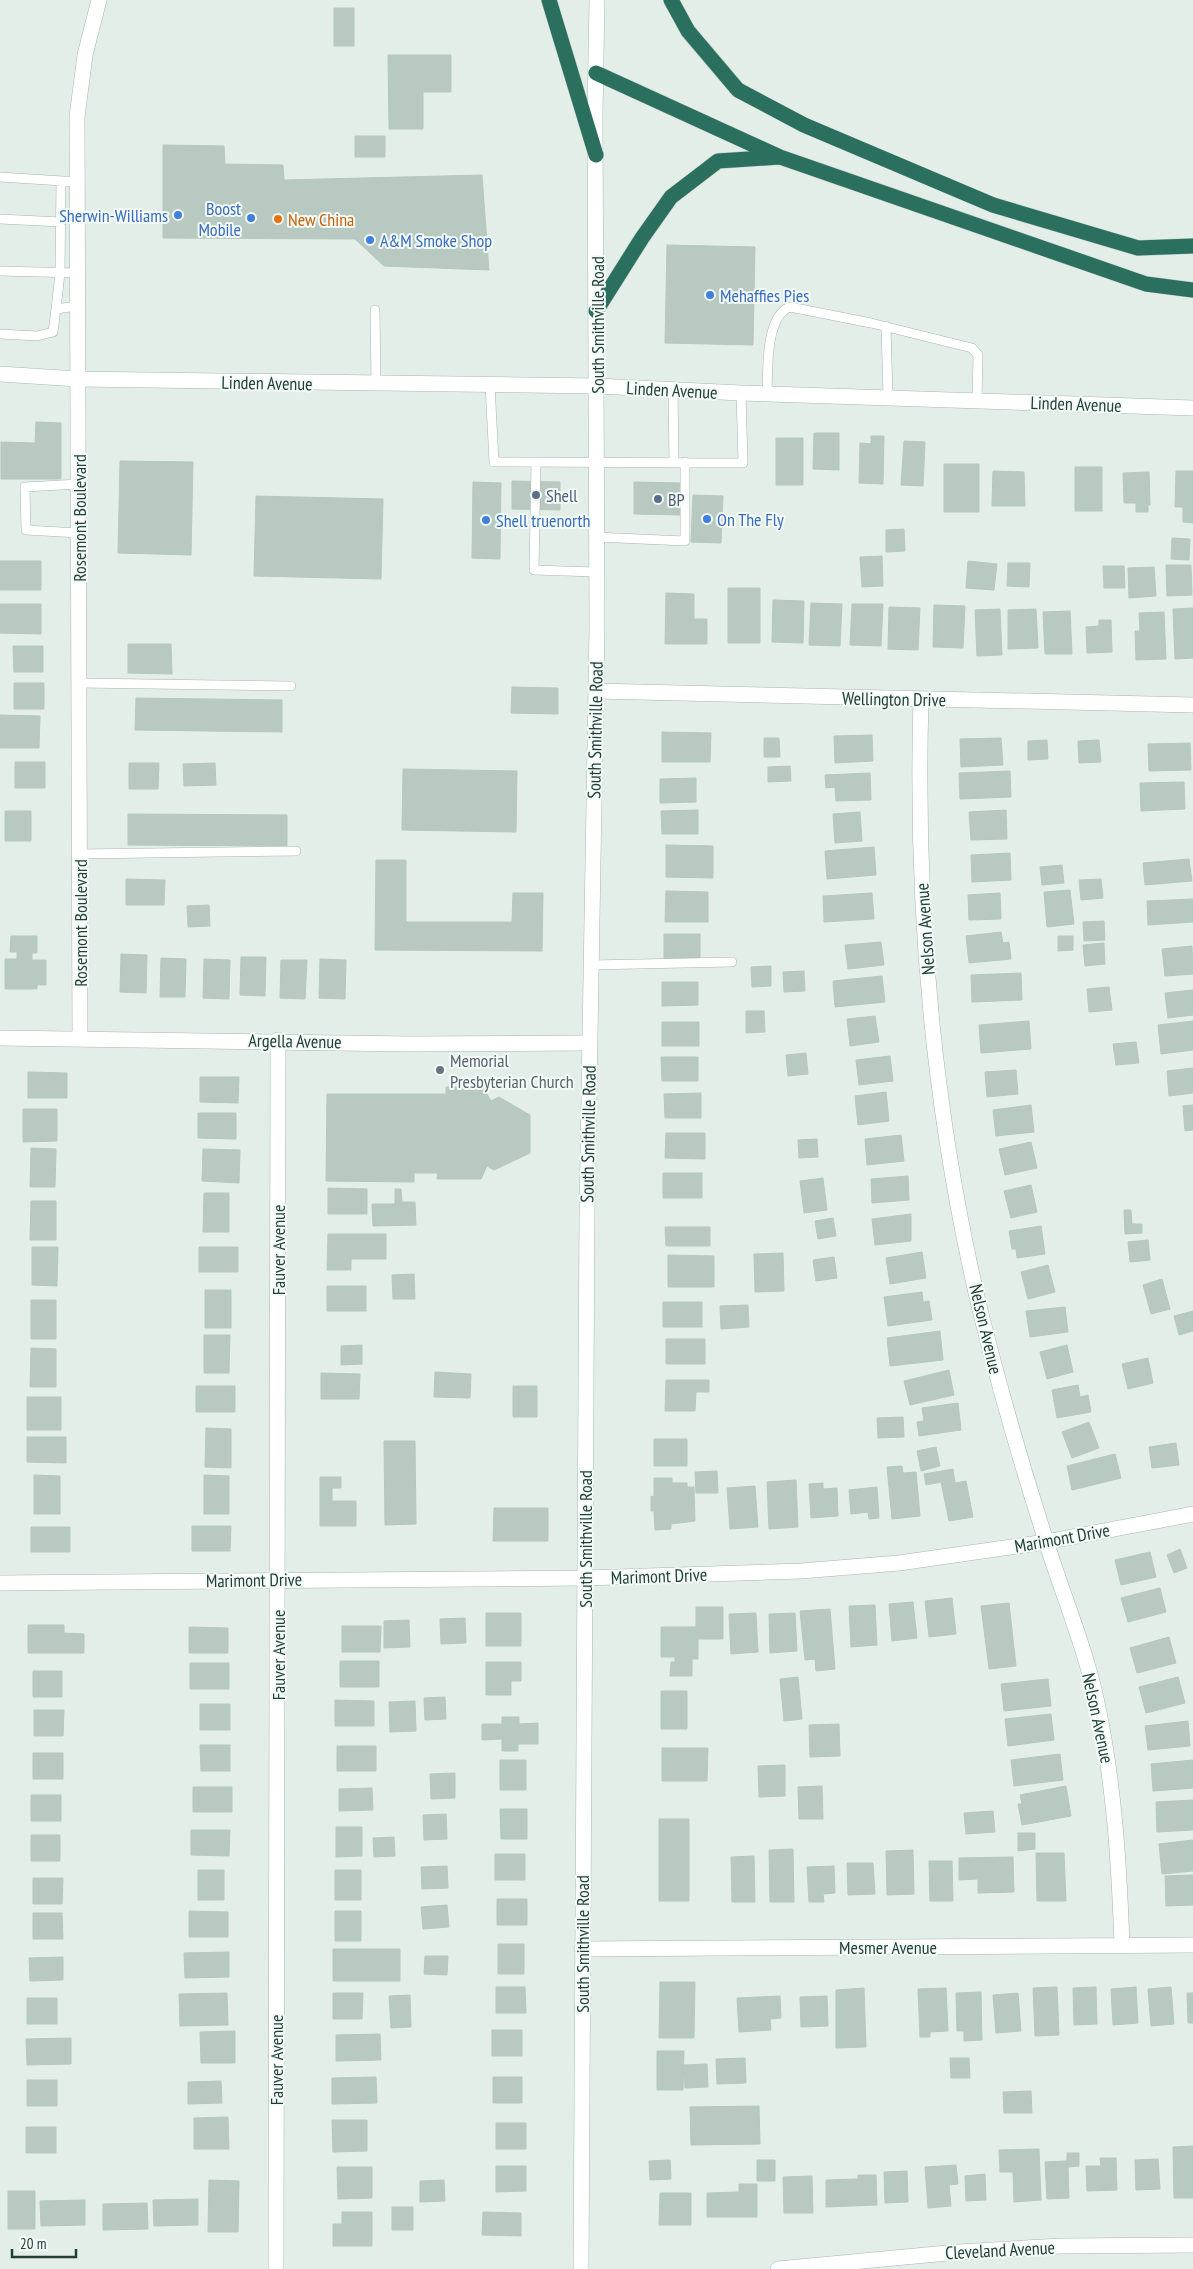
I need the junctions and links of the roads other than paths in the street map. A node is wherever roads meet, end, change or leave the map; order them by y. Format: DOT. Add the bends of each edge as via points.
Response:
graph roads {
  1 [pos="99,0"];
  2 [pos="549,0"];
  3 [pos="597,0"];
  4 [pos="672,0"];
  5 [pos="596,73"];
  6 [pos="596,155"];
  7 [pos="780,157"];
  8 [pos="0,177"];
  9 [pos="60,181"];
  10 [pos="78,182"];
  11 [pos="0,219"];
  12 [pos="61,222"];
  13 [pos="1193,246"];
  14 [pos="0,271"];
  15 [pos="60,273"];
  16 [pos="78,273"];
  17 [pos="1193,290"];
  18 [pos="77,306"];
  19 [pos="56,308"];
  20 [pos="375,310"];
  21 [pos="596,311"];
  22 [pos="886,326"];
  23 [pos="0,334"];
  24 [pos="0,374"];
  25 [pos="78,379"];
  26 [pos="376,384"];
  27 [pos="490,385"];
  28 [pos="597,386"];
  29 [pos="672,390"];
  30 [pos="741,393"];
  31 [pos="767,394"];
  32 [pos="888,396"];
  33 [pos="977,400"];
  34 [pos="1193,408"];
  35 [pos="596,461"];
  36 [pos="536,462"];
  37 [pos="674,462"];
  38 [pos="685,462"];
  39 [pos="79,484"];
  40 [pos="79,533"];
  41 [pos="595,537"];
  42 [pos="595,572"];
  43 [pos="79,683"];
  44 [pos="291,686"];
  45 [pos="596,691"];
  46 [pos="921,700"];
  47 [pos="1193,705"];
  48 [pos="296,851"];
  49 [pos="80,854"];
  50 [pos="732,962"];
  51 [pos="591,965"];
  52 [pos="0,1038"];
  53 [pos="80,1038"];
  54 [pos="278,1040"];
  55 [pos="589,1043"];
  56 [pos="1193,1514"];
  57 [pos="1046,1542"];
  58 [pos="586,1578"];
  59 [pos="278,1580"];
  60 [pos="0,1583"];
  61 [pos="1122,1945"];
  62 [pos="1193,1945"];
  63 [pos="582,1949"];
  64 [pos="1193,2245"];
  65 [pos="276,2269"];
  66 [pos="581,2269"];
  67 [pos="778,2269"];
  1 -- 10 [label="street, Rosemont Boulevard" via="81,79 77,117"];
  2 -- 6 [label="highway"];
  3 -- 5 [label="street, South Smithville Road"];
  4 -- 13 [label="highway" via="688,31 738,90 804,125 993,205 1138,248"];
  5 -- 6 [label="street, South Smithville Road"];
  5 -- 7 [label="highway"];
  6 -- 21 [label="street, South Smithville Road"];
  7 -- 17 [label="highway" via="1146,284"];
  7 -- 21 [label="highway" via="718,161 672,197"];
  8 -- 9 [label="lane"];
  9 -- 10 [label="lane"];
  9 -- 12 [label="lane"];
  10 -- 16 [label="street, Rosemont Boulevard"];
  11 -- 12 [label="lane"];
  12 -- 15 [label="lane"];
  14 -- 15 [label="lane"];
  15 -- 16 [label="lane"];
  15 -- 19 [label="lane"];
  16 -- 18 [label="street, Rosemont Boulevard"];
  18 -- 19 [label="lane"];
  18 -- 25 [label="street, Rosemont Boulevard"];
  19 -- 23 [label="lane" via="53,332 37,336"];
  20 -- 26 [label="lane"];
  21 -- 28 [label="street, South Smithville Road"];
  22 -- 31 [label="lane" via="790,307 782,309 772,329"];
  22 -- 32 [label="lane"];
  22 -- 33 [label="lane" via="972,348 978,355"];
  24 -- 25 [label="street, Linden Avenue"];
  25 -- 26 [label="street, Linden Avenue"];
  25 -- 39 [label="street, Rosemont Boulevard"];
  26 -- 27 [label="street, Linden Avenue"];
  27 -- 28 [label="street, Linden Avenue"];
  27 -- 36 [label="lane" via="494,462"];
  28 -- 29 [label="street, Linden Avenue"];
  28 -- 35 [label="street, South Smithville Road"];
  29 -- 30 [label="street, Linden Avenue"];
  29 -- 37 [label="lane"];
  30 -- 31 [label="street, Linden Avenue"];
  30 -- 38 [label="lane" via="743,463"];
  31 -- 32 [label="street, Linden Avenue"];
  32 -- 33 [label="street, Linden Avenue"];
  33 -- 34 [label="street, Linden Avenue"];
  35 -- 36 [label="lane"];
  35 -- 37 [label="lane"];
  35 -- 41 [label="street, South Smithville Road"];
  36 -- 42 [label="lane" via="534,570"];
  37 -- 38 [label="lane"];
  38 -- 41 [label="lane" via="685,541"];
  39 -- 40 [label="street, Rosemont Boulevard"];
  39 -- 40 [label="lane" via="25,487 26,530"];
  40 -- 43 [label="street, Rosemont Boulevard"];
  41 -- 42 [label="street, South Smithville Road"];
  42 -- 45 [label="street, South Smithville Road"];
  43 -- 44 [label="lane"];
  43 -- 49 [label="street, Rosemont Boulevard"];
  45 -- 46 [label="street, Wellington Drive"];
  45 -- 51 [label="street, South Smithville Road"];
  46 -- 47 [label="street, Wellington Drive"];
  46 -- 57 [label="street, Nelson Avenue" via="921,864 940,1090 981,1311 1007,1413"];
  48 -- 49 [label="lane"];
  49 -- 53 [label="street, Rosemont Boulevard"];
  50 -- 51 [label="lane"];
  51 -- 55 [label="street, South Smithville Road"];
  52 -- 53 [label="street, Argella Avenue"];
  53 -- 54 [label="street, Argella Avenue"];
  54 -- 55 [label="street, Argella Avenue" via="408,1044"];
  54 -- 59 [label="street, Fauver Avenue"];
  55 -- 58 [label="street, South Smithville Road"];
  56 -- 57 [label="street, Marimont Drive"];
  57 -- 58 [label="street, Marimont Drive" via="898,1563 810,1570"];
  57 -- 61 [label="street, Nelson Avenue" via="1083,1648 1111,1777 1119,1857"];
  58 -- 59 [label="street, Marimont Drive"];
  58 -- 63 [label="street, South Smithville Road"];
  59 -- 60 [label="street, Marimont Drive"];
  59 -- 65 [label="street, Fauver Avenue"];
  61 -- 62 [label="street, Mesmer Avenue"];
  61 -- 63 [label="street, Mesmer Avenue"];
  63 -- 66 [label="street, South Smithville Road"];
  64 -- 67 [label="street, Cleveland Avenue" via="1061,2246"];
}
